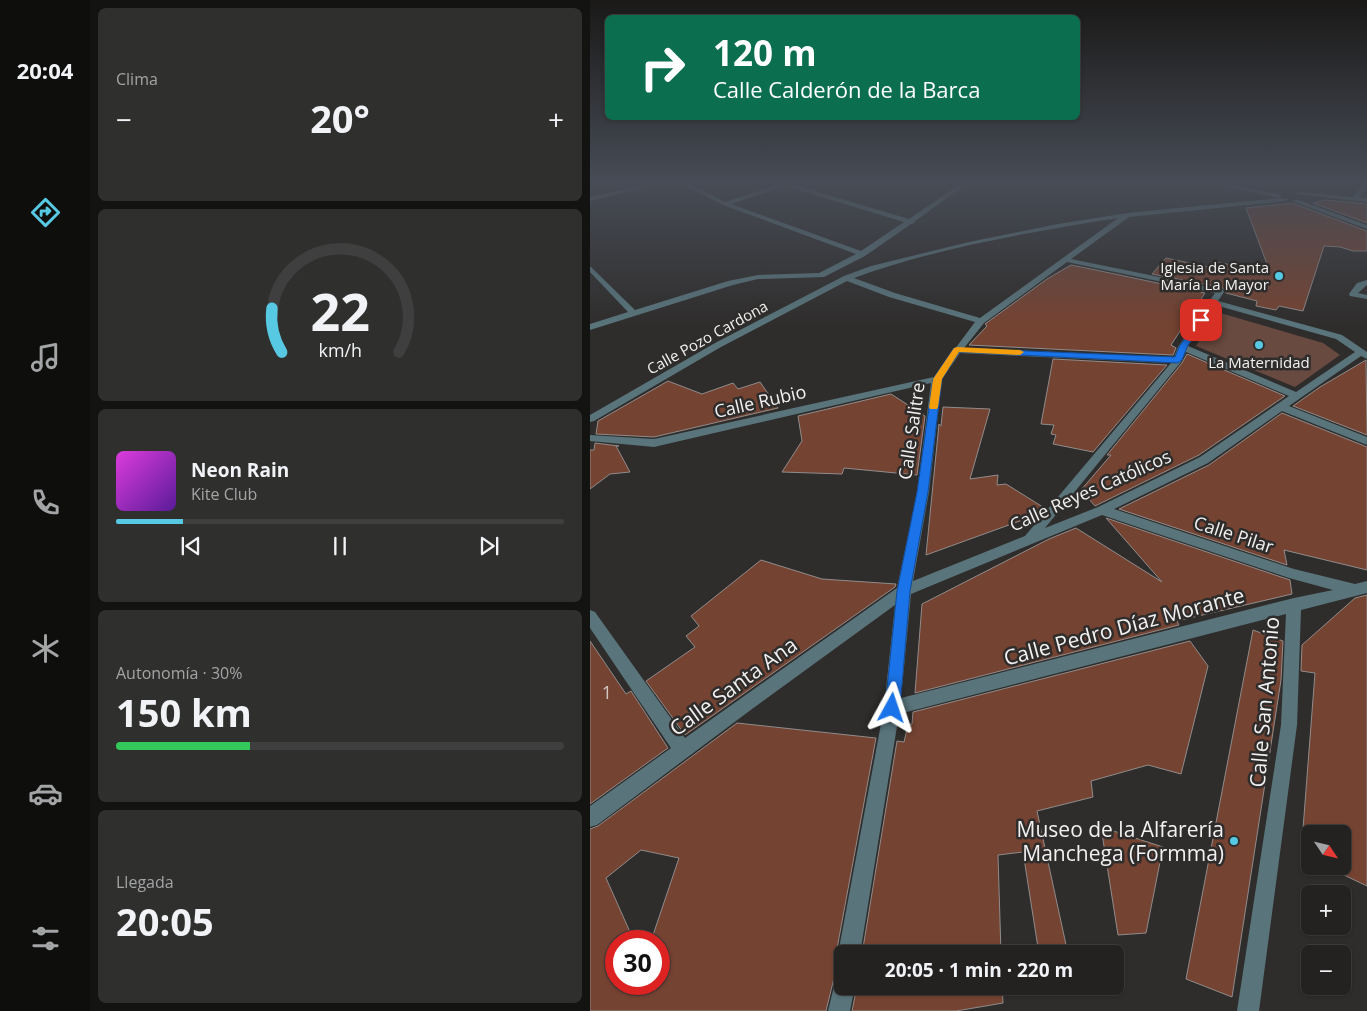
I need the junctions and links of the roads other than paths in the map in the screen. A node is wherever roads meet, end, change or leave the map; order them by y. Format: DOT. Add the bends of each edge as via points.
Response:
graph roads {
  1 [pos="799,231"];
  2 [pos="898,231"];
  3 [pos="1033,231"];
  4 [pos="1106,231"];
  5 [pos="862,254"];
  6 [pos="852,260"];
  7 [pos="1066,260"];
  8 [pos="590,268"];
  9 [pos="874,268"];
  10 [pos="821,275"];
  11 [pos="843,281"];
  12 [pos="1367,282"];
  13 [pos="1367,297"];
  14 [pos="1212,302"];
  15 [pos="633,313"];
  16 [pos="981,320"];
  17 [pos="590,327"];
  18 [pos="1183,347"];
  19 [pos="957,350"];
  20 [pos="1364,354"];
  21 [pos="1178,360"];
  22 [pos="937,379"];
  23 [pos="1297,396"];
  24 [pos="1282,407"];
  25 [pos="590,419"];
  26 [pos="590,438"];
  27 [pos="1367,441"];
  28 [pos="1102,510"];
  29 [pos="1029,538"];
  30 [pos="1361,588"];
  31 [pos="904,591"];
  32 [pos="1294,604"];
  33 [pos="590,616"];
  34 [pos="892,708"];
  35 [pos="683,750"];
  36 [pos="590,818"];
  37 [pos="852,945"];
  38 [pos="843,995"];
  39 [pos="840,1011"];
  40 [pos="1248,1011"];
  1 -- 5 [label="street"];
  2 -- 5 [label="street"];
  3 -- 9 [label="street, Calle Pozo Cardona"];
  4 -- 7 [label="street, Calle Salitre"];
  5 -- 6 [label="street"];
  6 -- 9 [label="street"];
  6 -- 10 [label="street"];
  7 -- 14 [label="street" via="1220,292"];
  7 -- 16 [label="street, Calle Salitre"];
  8 -- 15 [label="street"];
  9 -- 11 [label="street, Calle Pozo Cardona"];
  10 -- 11 [label="street"];
  10 -- 15 [label="street" via="758,277"];
  11 -- 16 [label="street"];
  11 -- 25 [label="street, Calle Pozo Cardona" via="718,345"];
  12 -- 13 [label="street" via="1353,294"];
  14 -- 18 [label="street"];
  14 -- 20 [label="street" via="1339,338"];
  15 -- 17 [label="street"];
  16 -- 19 [label="street, Calle Salitre"];
  18 -- 21 [label="street"];
  18 -- 23 [label="street"];
  19 -- 21 [label="street"];
  19 -- 22 [label="street, Calle Salitre"];
  20 -- 23 [label="street, Calle Reyes Católicos"];
  21 -- 29 [label="street"];
  22 -- 26 [label="street, Calle Rubio" via="654,443"];
  22 -- 31 [label="street, Calle Salitre" via="923,492"];
  23 -- 24 [label="street, Calle Reyes Católicos"];
  24 -- 27 [label="street"];
  24 -- 28 [label="street, Calle Reyes Católicos" via="1204,460"];
  28 -- 29 [label="street, Calle Reyes Católicos"];
  28 -- 30 [label="street, Calle Pilar" via="1294,574"];
  29 -- 31 [label="street, Calle Reyes Católicos"];
  30 -- 32 [label="street, Calle Pedro Díaz Morante"];
  31 -- 34 [label="street, Calle Salitre"];
  31 -- 35 [label="street, Calle Santa Ana"];
  32 -- 34 [label="street, Calle Pedro Díaz Morante"];
  32 -- 40 [label="street, Calle San Antonio" via="1289,725"];
  33 -- 35 [label="street"];
  34 -- 37 [label="street, Calle Salitre"];
  35 -- 36 [label="street, Calle Santa Ana"];
  38 -- 39 [label="street"];
}
